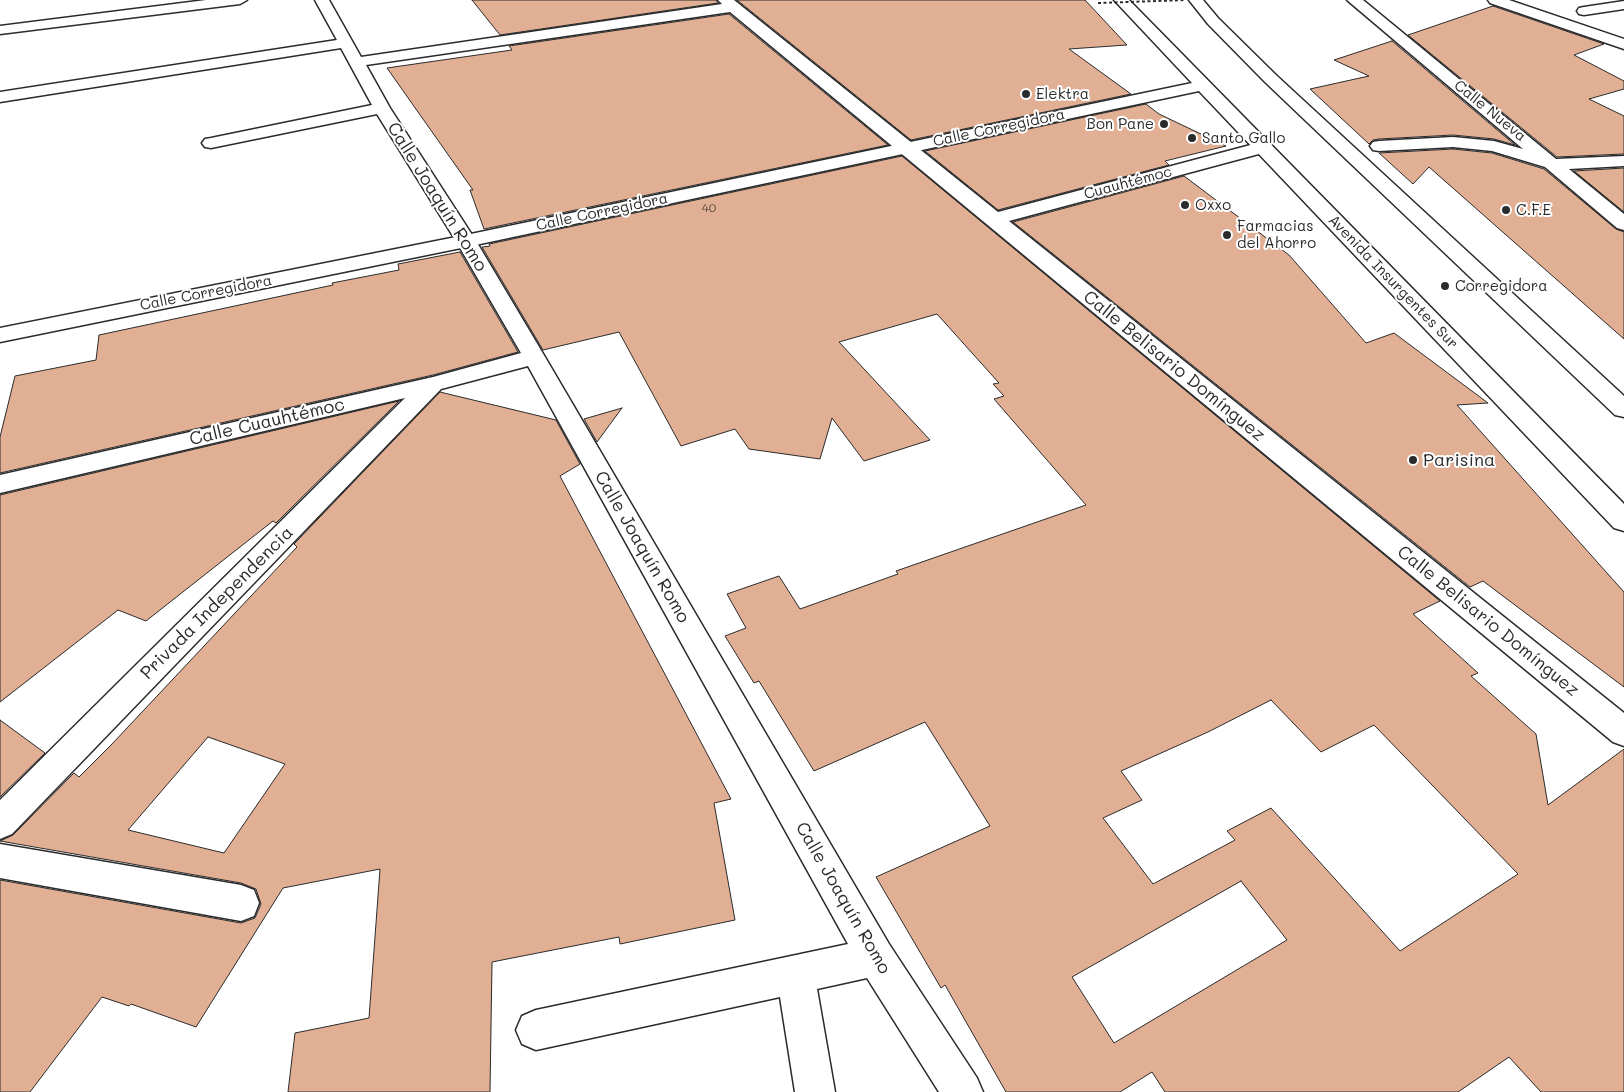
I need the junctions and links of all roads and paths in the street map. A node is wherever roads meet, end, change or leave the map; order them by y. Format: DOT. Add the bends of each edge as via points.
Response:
graph roads {
  1 [pos="240,0"];
  2 [pos="322,0"];
  3 [pos="1121,0"];
  4 [pos="1186,0"];
  5 [pos="1196,0"];
  6 [pos="1354,0"];
  7 [pos="1495,0"];
  8 [pos="729,3"];
  9 [pos="1098,3"];
  10 [pos="1624,5"];
  11 [pos="1566,6"];
  12 [pos="1584,11"];
  13 [pos="1616,22"];
  14 [pos="0,30"];
  15 [pos="1624,44"];
  16 [pos="351,53"];
  17 [pos="1204,85"];
  18 [pos="0,97"];
  19 [pos="382,108"];
  20 [pos="211,142"];
  21 [pos="1379,146"];
  22 [pos="1264,147"];
  23 [pos="908,148"];
  24 [pos="1624,161"];
  25 [pos="1553,164"];
  26 [pos="993,219"];
  27 [pos="1624,224"];
  28 [pos="466,240"];
  29 [pos="0,335"];
  30 [pos="534,357"];
  31 [pos="433,384"];
  32 [pos="1624,409"];
  33 [pos="0,484"];
  34 [pos="1624,521"];
  35 [pos="1624,732"];
  36 [pos="0,822"];
  37 [pos="0,861"];
  38 [pos="242,903"];
  39 [pos="876,958"];
  40 [pos="795,974"];
  41 [pos="536,1030"];
  42 [pos="815,1092"];
  43 [pos="964,1092"];
  1 -- 14 [label="street"];
  2 -- 16 [label="street, Calle Joaquín Romo"];
  3 -- 17 [label="street, Avenida Insurgentes Sur"];
  4 -- 9 [label="path, bridge"];
  5 -- 32 [label="street" via="1272,78"];
  6 -- 25 [label="street, Calle Nueva"];
  7 -- 15 [label="street"];
  8 -- 16 [label="street"];
  8 -- 23 [label="street, Calle Belisario Domínguez"];
  10 -- 12 [label="street"];
  11 -- 12 [label="street"];
  12 -- 13 [label="street"];
  16 -- 18 [label="street"];
  16 -- 19 [label="street, Calle Joaquín Romo"];
  17 -- 22 [label="street, Avenida Insurgentes Sur"];
  17 -- 23 [label="street, Calle Corregidora"];
  19 -- 20 [label="street"];
  19 -- 28 [label="street, Calle Joaquín Romo"];
  21 -- 25 [label="street" via="1453,142 1478,144"];
  22 -- 26 [label="street, Cuauhtémoc"];
  22 -- 34 [label="street, Avenida Insurgentes Sur"];
  23 -- 26 [label="street, Calle Belisario Domínguez"];
  23 -- 28 [label="street, Calle Corregidora"];
  24 -- 25 [label="street"];
  25 -- 27 [label="street, Calle Nueva"];
  26 -- 35 [label="street, Calle Belisario Domínguez"];
  28 -- 29 [label="street, Calle Corregidora"];
  28 -- 30 [label="street, Calle Joaquín Romo"];
  30 -- 31 [label="street, Calle Cuauhtémoc"];
  30 -- 39 [label="street, Calle Joaquín Romo"];
  31 -- 33 [label="street, Calle Cuauhtémoc"];
  31 -- 36 [label="street, Privada Independencia"];
  37 -- 38 [label="street"];
  39 -- 40 [label="street"];
  39 -- 43 [label="street, Calle Joaquín Romo"];
  40 -- 41 [label="street"];
  40 -- 42 [label="street"];
}
